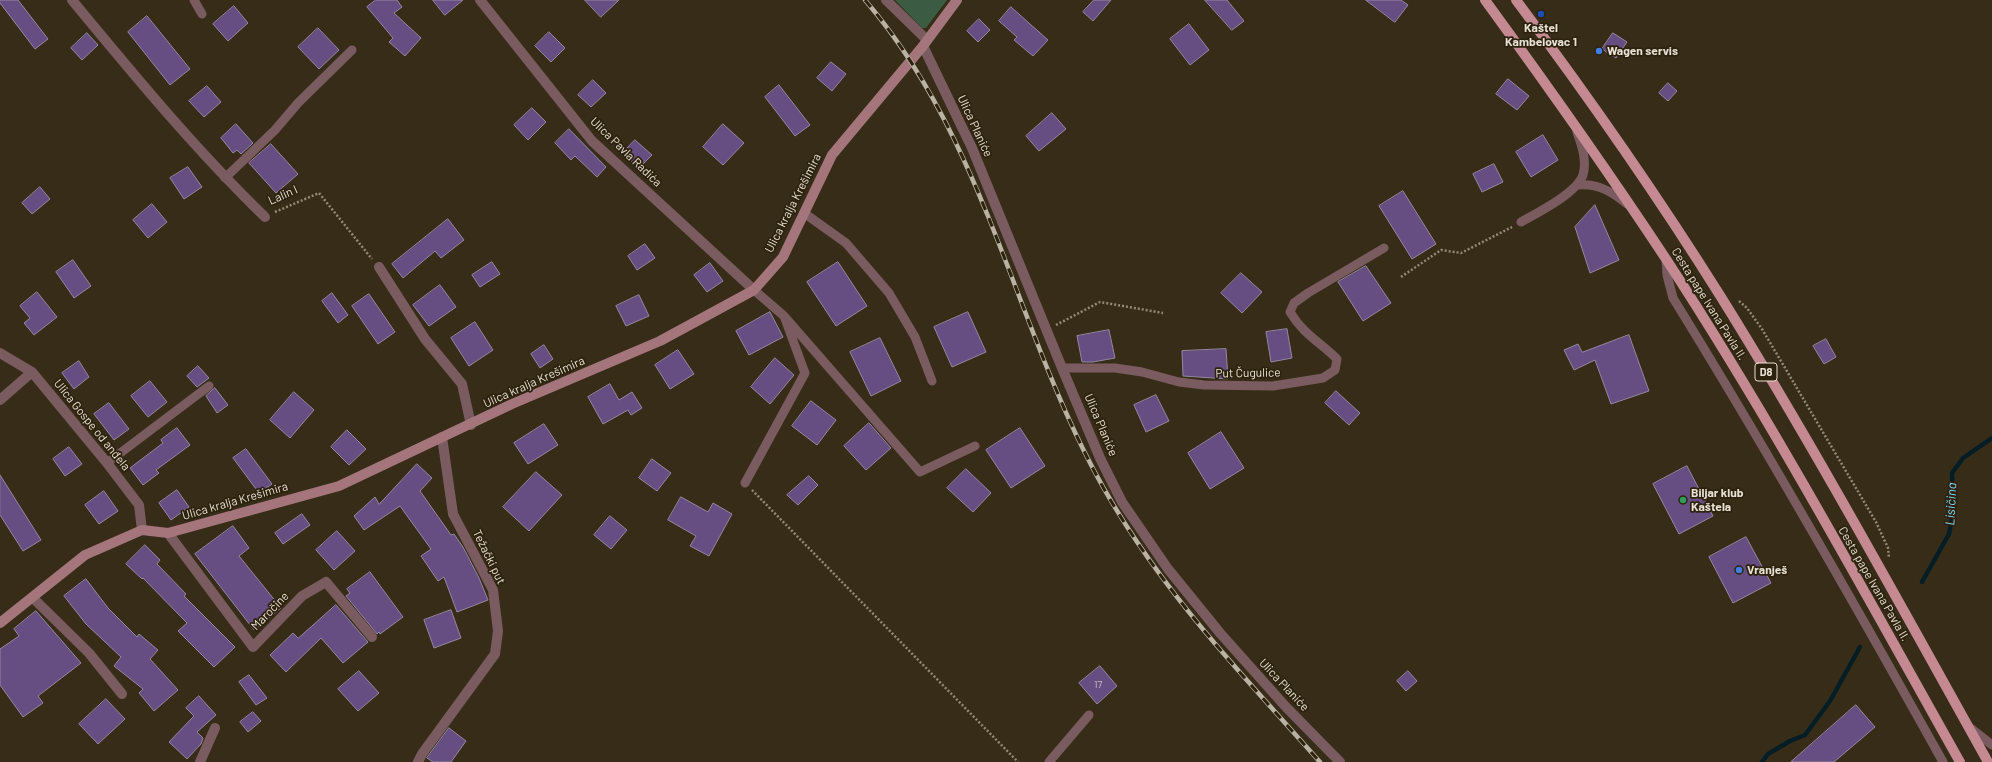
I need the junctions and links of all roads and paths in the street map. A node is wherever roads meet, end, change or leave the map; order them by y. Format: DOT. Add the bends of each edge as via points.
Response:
graph roads {
  1 [pos="72,0"];
  2 [pos="194,0"];
  3 [pos="480,0"];
  4 [pos="886,0"];
  5 [pos="956,0"];
  6 [pos="1485,0"];
  7 [pos="1516,0"];
  8 [pos="202,14"];
  9 [pos="925,43"];
  10 [pos="352,50"];
  11 [pos="1576,127"];
  12 [pos="225,178"];
  13 [pos="1578,185"];
  14 [pos="1630,206"];
  15 [pos="804,214"];
  16 [pos="265,217"];
  17 [pos="1521,222"];
  18 [pos="1384,248"];
  19 [pos="1666,259"];
  20 [pos="379,267"];
  21 [pos="1401,276"];
  22 [pos="754,290"];
  23 [pos="1721,297"];
  24 [pos="1163,313"];
  25 [pos="784,316"];
  26 [pos="1047,330"];
  27 [pos="0,353"];
  28 [pos="1062,368"];
  29 [pos="32,372"];
  30 [pos="932,381"];
  31 [pos="209,386"];
  32 [pos="0,400"];
  33 [pos="471,425"];
  34 [pos="442,437"];
  35 [pos="975,446"];
  36 [pos="107,463"];
  37 [pos="745,483"];
  38 [pos="142,530"];
  39 [pos="168,533"];
  40 [pos="1886,580"];
  41 [pos="33,598"];
  42 [pos="0,623"];
  43 [pos="372,637"];
  44 [pos="122,694"];
  45 [pos="1088,715"];
  46 [pos="1968,726"];
  47 [pos="215,728"];
  48 [pos="1992,745"];
  49 [pos="200,762"];
  50 [pos="418,762"];
  51 [pos="1018,762"];
  52 [pos="1049,762"];
  53 [pos="1340,762"];
  54 [pos="1943,762"];
  55 [pos="1960,762"];
  56 [pos="1988,762"];
  1 -- 12 [label="street, Lalin I"];
  2 -- 8 [label="lane"];
  3 -- 22 [label="street, Ulica Pavla Radića" via="592,141"];
  4 -- 9 [label="street, Ulica Planiće"];
  5 -- 9 [label="street, Ulica kralja Krešimira"];
  6 -- 11 [label="main road, Cesta pape Ivana Pavla II. / D8"];
  7 -- 23 [label="main road, Cesta pape Ivana Pavla II. / D8" via="1618,142"];
  9 -- 15 [label="street, Ulica kralja Krešimira" via="832,155"];
  9 -- 26 [label="street, Ulica Planiće" via="997,206"];
  10 -- 12 [label="lane"];
  11 -- 13 [label="lane" via="1584,160"];
  11 -- 14 [label="main road, Cesta pape Ivana Pavla II. / D8"];
  12 -- 16 [label="street, Lalin I"];
  13 -- 14 [label="lane" via="1605,188"];
  13 -- 17 [label="lane"];
  14 -- 19 [label="main road, Cesta pape Ivana Pavla II. / D8"];
  15 -- 22 [label="street, Ulica kralja Krešimira" via="783,257"];
  15 -- 30 [label="lane" via="846,243 889,294 915,337"];
  16 -- 20 [label="path, Lalin I" via="319,193"];
  17 -- 21 [label="path" via="1461,253 1441,250"];
  18 -- 28 [label="lane, Put Čugulice" via="1294,303 1290,312 1296,323 1337,359 1336,370 1323,378 1273,386 1204,385 1115,368"];
  19 -- 54 [label="lane" via="1673,298 1765,450"];
  19 -- 55 [label="main road, Cesta pape Ivana Pavla II. / D8" via="1743,382"];
  20 -- 33 [label="street" via="425,339 462,384"];
  22 -- 25 [label="lane"];
  22 -- 33 [label="street, Ulica kralja Krešimira" via="660,341 512,404"];
  23 -- 40 [label="main road, Cesta pape Ivana Pavla II. / D8"];
  23 -- 40 [label="path" via="1743,304 1762,329 1872,515 1888,548 1890,564"];
  24 -- 26 [label="path" via="1100,302"];
  25 -- 35 [label="lane" via="920,472"];
  25 -- 37 [label="lane" via="805,373"];
  26 -- 28 [label="street, Ulica Planiće"];
  27 -- 29 [label="street, Ulica Gospe od anđela"];
  28 -- 53 [label="street, Ulica Planiće" via="1100,458 1122,502 1168,569 1220,634"];
  29 -- 32 [label="street"];
  29 -- 36 [label="street, Ulica Gospe od anđela"];
  31 -- 36 [label="lane"];
  33 -- 34 [label="street, Ulica kralja Krešimira"];
  34 -- 39 [label="street, Ulica kralja Krešimira" via="339,486"];
  34 -- 50 [label="street, Težački put" via="453,514 493,590 498,631 495,654"];
  36 -- 38 [label="street, Ulica Gospe od anđela" via="139,505"];
  37 -- 51 [label="path"];
  38 -- 39 [label="street, Ulica kralja Krešimira"];
  38 -- 41 [label="street" via="85,555"];
  39 -- 43 [label="street, Maročine" via="253,647 302,596 326,582"];
  40 -- 46 [label="main road, Cesta pape Ivana Pavla II. / D8"];
  41 -- 42 [label="street"];
  41 -- 44 [label="street" via="89,652"];
  45 -- 52 [label="lane"];
  46 -- 48 [label="lane"];
  46 -- 56 [label="main road, Cesta pape Ivana Pavla II. / D8"];
  47 -- 49 [label="street"];
}
